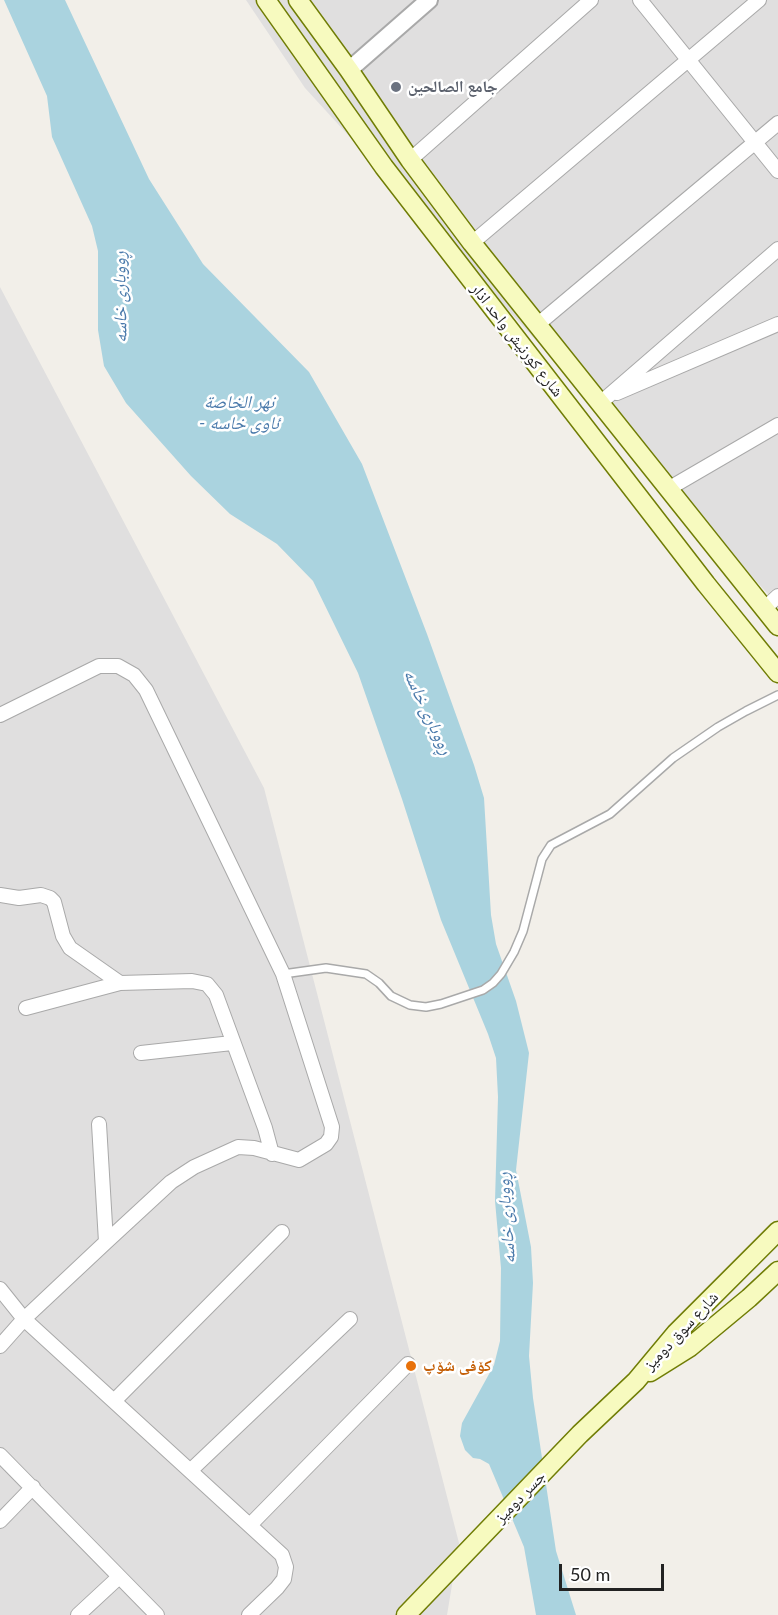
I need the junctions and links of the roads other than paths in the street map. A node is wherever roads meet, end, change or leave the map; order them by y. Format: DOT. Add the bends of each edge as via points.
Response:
graph roads {
  1 [pos="266,0"];
  2 [pos="298,0"];
  3 [pos="429,0"];
  4 [pos="591,0"];
  5 [pos="640,0"];
  6 [pos="759,0"];
  7 [pos="688,60"];
  8 [pos="349,70"];
  9 [pos="778,123"];
  10 [pos="755,143"];
  11 [pos="410,160"];
  12 [pos="778,171"];
  13 [pos="472,243"];
  14 [pos="778,249"];
  15 [pos="778,324"];
  16 [pos="537,325"];
  17 [pos="603,401"];
  18 [pos="778,425"];
  19 [pos="668,489"];
  20 [pos="728,567"];
  21 [pos="706,584"];
  22 [pos="778,596"];
  23 [pos="764,609"];
  24 [pos="778,626"];
  25 [pos="778,673"];
  26 [pos="778,695"];
  27 [pos="0,715"];
  28 [pos="0,895"];
  29 [pos="283,974"];
  30 [pos="120,982"];
  31 [pos="26,1008"];
  32 [pos="232,1043"];
  33 [pos="141,1053"];
  34 [pos="99,1125"];
  35 [pos="272,1154"];
  36 [pos="778,1231"];
  37 [pos="282,1232"];
  38 [pos="106,1242"];
  39 [pos="778,1271"];
  40 [pos="0,1289"];
  41 [pos="24,1319"];
  42 [pos="350,1319"];
  43 [pos="0,1346"];
  44 [pos="408,1364"];
  45 [pos="636,1381"];
  46 [pos="115,1400"];
  47 [pos="0,1455"];
  48 [pos="190,1471"];
  49 [pos="33,1487"];
  50 [pos="0,1521"];
  51 [pos="250,1525"];
  52 [pos="119,1577"];
  53 [pos="78,1615"];
  54 [pos="157,1615"];
  55 [pos="249,1615"];
  56 [pos="406,1615"];
  1 -- 21 [label="main road, شارع كورنيش واحد اذار" via="384,167"];
  2 -- 8 [label="main road, شارع كورنيش واحد اذار"];
  3 -- 8 [label="street"];
  4 -- 11 [label="street"];
  5 -- 7 [label="street"];
  6 -- 7 [label="street"];
  7 -- 10 [label="street"];
  7 -- 13 [label="street"];
  8 -- 11 [label="main road, شارع كورنيش واحد اذار"];
  9 -- 10 [label="street"];
  10 -- 12 [label="street"];
  10 -- 16 [label="street"];
  11 -- 13 [label="main road, شارع كورنيش واحد اذار"];
  13 -- 16 [label="main road, شارع كورنيش واحد اذار"];
  14 -- 17 [label="street"];
  15 -- 17 [label="street"];
  16 -- 17 [label="main road, شارع كورنيش واحد اذار"];
  17 -- 19 [label="main road, شارع كورنيش واحد اذار"];
  18 -- 19 [label="street"];
  19 -- 20 [label="main road, شارع كورنيش واحد اذار"];
  20 -- 21 [label="main road"];
  20 -- 23 [label="main road, شارع كورنيش واحد اذار"];
  21 -- 25 [label="main road, شارع كورنيش واحد اذار"];
  22 -- 23 [label="street"];
  23 -- 24 [label="main road, شارع كورنيش واحد اذار"];
  26 -- 29 [label="lane" via="718,727 673,758 610,814 551,845 542,859 523,931 507,963 483,990 426,1007 410,1005 392,996 366,974 326,968"];
  27 -- 29 [label="street" via="99,666 118,666 134,675 146,690"];
  28 -- 30 [label="street" via="51,898 70,948"];
  29 -- 35 [label="street" via="332,1127 326,1144 299,1160"];
  30 -- 31 [label="street"];
  30 -- 32 [label="street" via="207,984 216,995"];
  32 -- 33 [label="street"];
  32 -- 35 [label="street"];
  34 -- 38 [label="street"];
  35 -- 38 [label="street" via="238,1147 194,1167 171,1182"];
  36 -- 45 [label="main road, شارع سوق دوميز" via="676,1333"];
  37 -- 46 [label="street"];
  38 -- 41 [label="street"];
  39 -- 45 [label="main road, شارع سوق دوميز" via="690,1347"];
  40 -- 41 [label="street"];
  41 -- 43 [label="street"];
  41 -- 46 [label="street"];
  42 -- 48 [label="street"];
  44 -- 51 [label="street"];
  45 -- 56 [label="main road, جسر دوميز"];
  46 -- 48 [label="street"];
  47 -- 49 [label="street"];
  48 -- 51 [label="street"];
  49 -- 50 [label="street"];
  49 -- 52 [label="street"];
  51 -- 55 [label="street" via="282,1555 286,1567 284,1579"];
  52 -- 53 [label="street"];
  52 -- 54 [label="street"];
}
